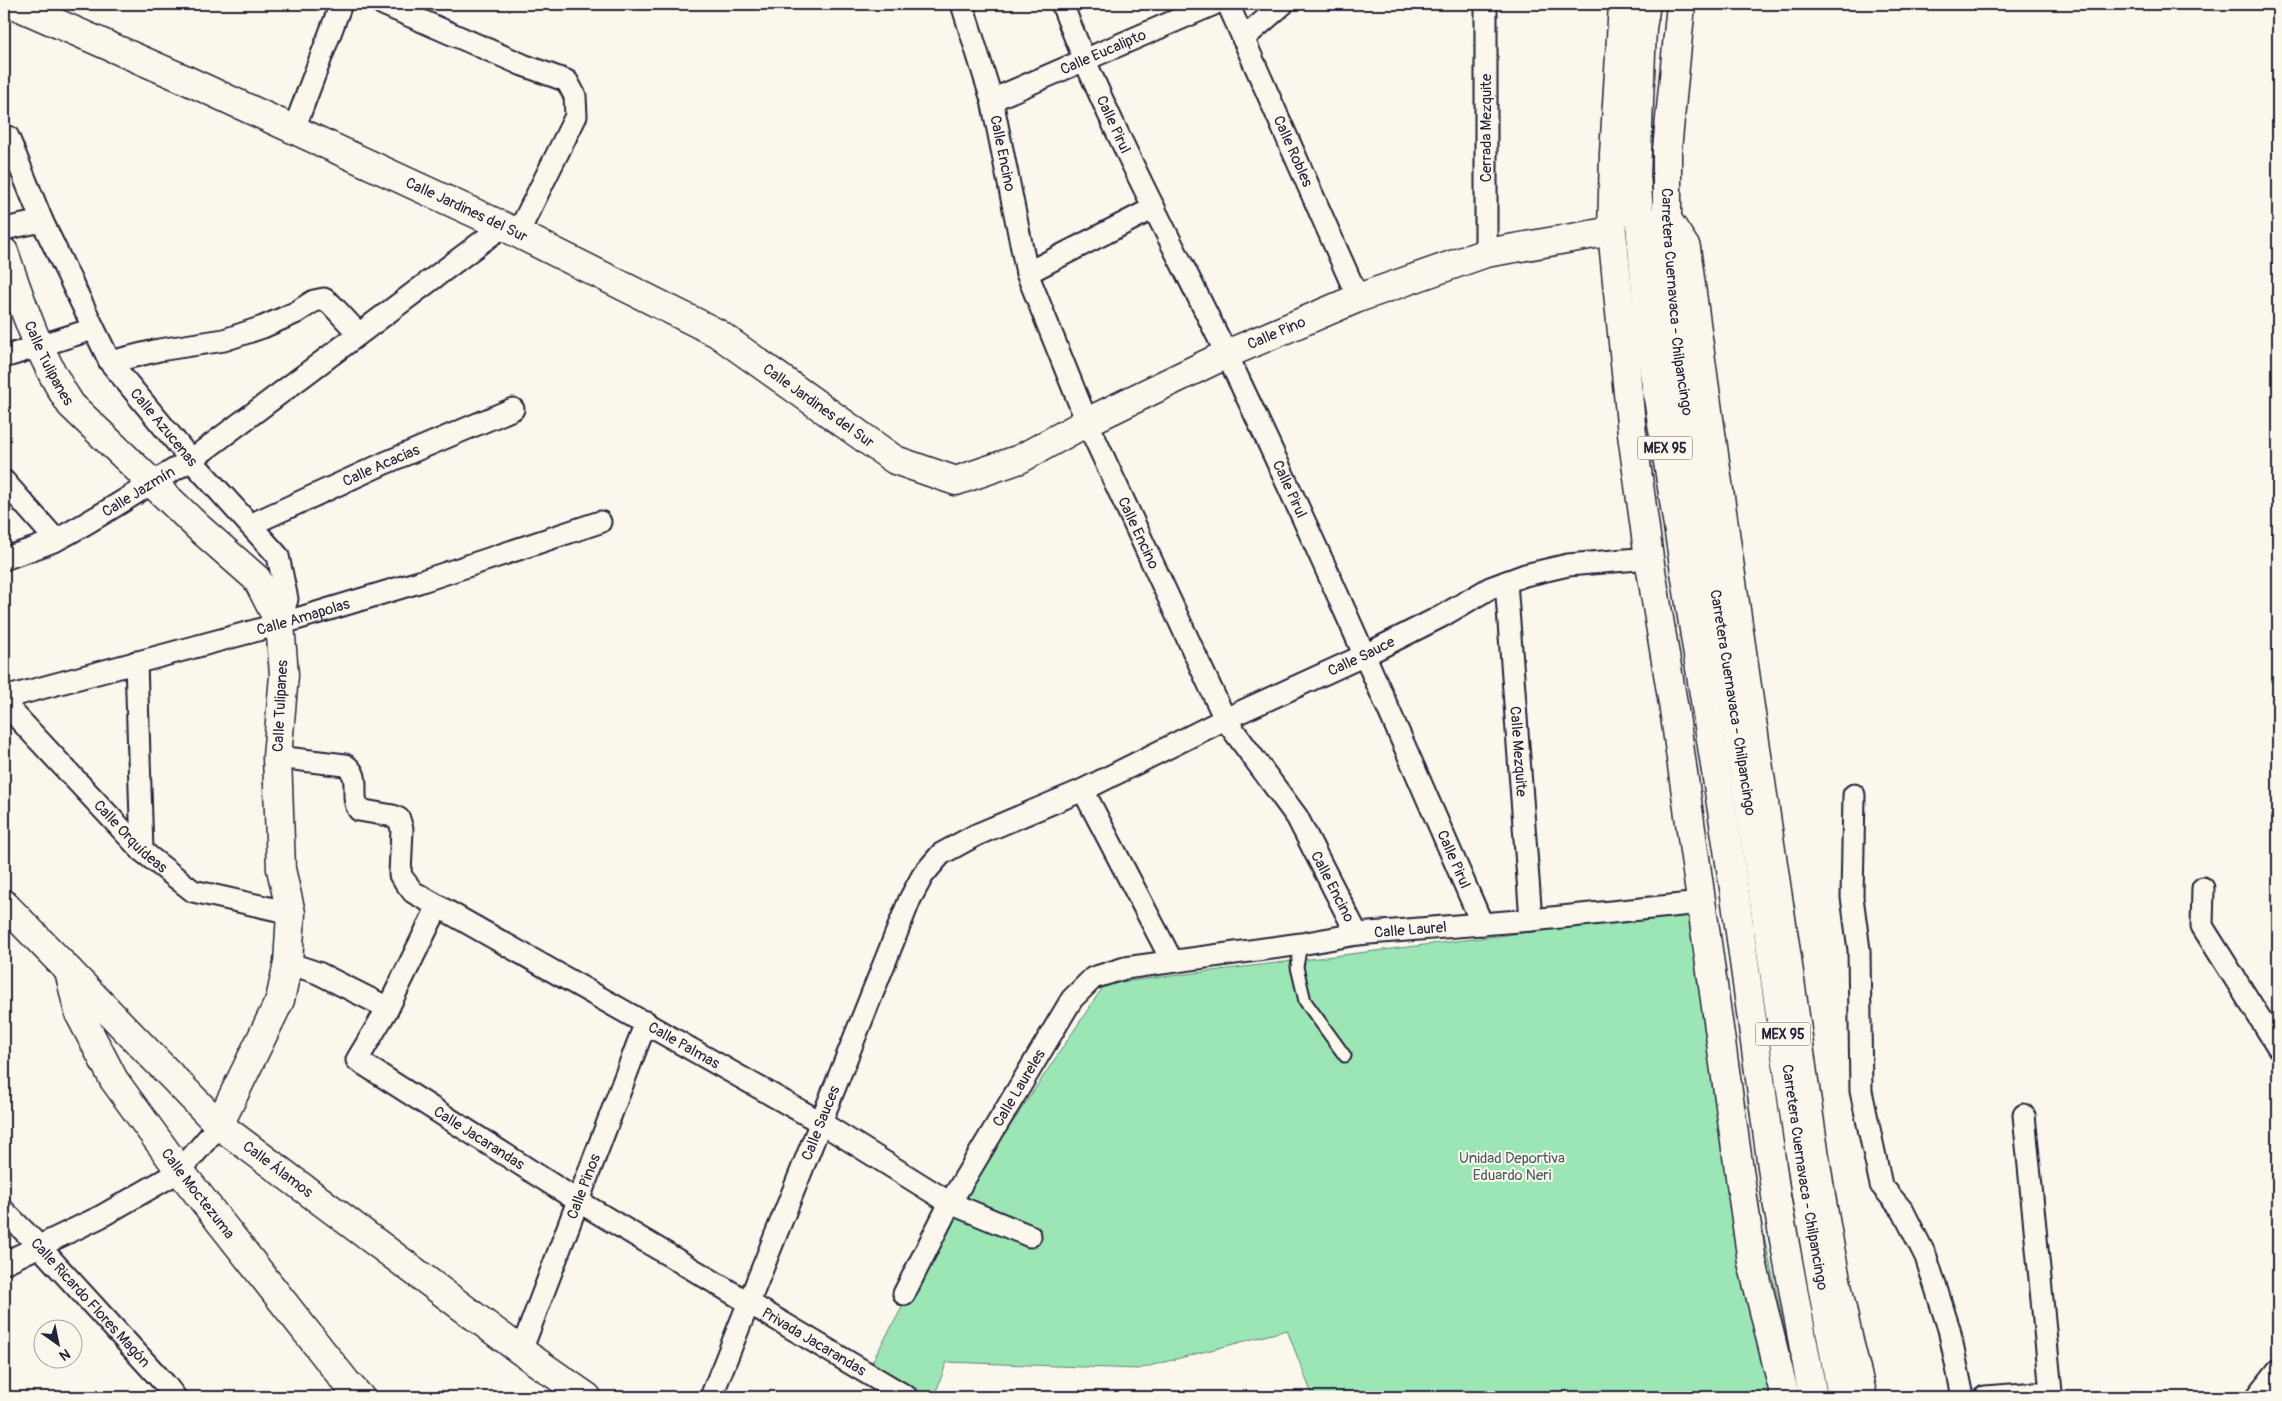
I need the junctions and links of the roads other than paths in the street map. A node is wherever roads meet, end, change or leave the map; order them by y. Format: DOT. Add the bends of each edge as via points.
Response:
graph roads {
  1 [pos="13,4"];
  2 [pos="341,4"];
  3 [pos="382,4"];
  4 [pos="962,4"];
  5 [pos="1062,4"];
  6 [pos="1214,4"];
  7 [pos="1228,4"];
  8 [pos="1283,4"];
  9 [pos="1486,4"];
  10 [pos="1623,4"];
  11 [pos="1646,4"];
  12 [pos="1681,4"];
  13 [pos="1243,39"];
  14 [pos="1084,61"];
  15 [pos="992,100"];
  16 [pos="294,130"];
  17 [pos="8,137"];
  18 [pos="1154,208"];
  19 [pos="1668,219"];
  20 [pos="42,221"];
  21 [pos="4,229"];
  22 [pos="511,230"];
  23 [pos="1612,231"];
  24 [pos="4,252"];
  25 [pos="1486,253"];
  26 [pos="1027,272"];
  27 [pos="1358,298"];
  28 [pos="93,329"];
  29 [pos="358,333"];
  30 [pos="40,345"];
  31 [pos="1226,354"];
  32 [pos="4,357"];
  33 [pos="110,362"];
  34 [pos="513,409"];
  35 [pos="1087,422"];
  36 [pos="191,460"];
  37 [pos="4,481"];
  38 [pos="956,481"];
  39 [pos="151,482"];
  40 [pos="600,522"];
  41 [pos="250,525"];
  42 [pos="56,540"];
  43 [pos="1649,558"];
  44 [pos="4,559"];
  45 [pos="1506,582"];
  46 [pos="280,624"];
  47 [pos="1365,655"];
  48 [pos="136,662"];
  49 [pos="4,698"];
  50 [pos="4,703"];
  51 [pos="1224,719"];
  52 [pos="277,757"];
  53 [pos="1083,790"];
  54 [pos="1854,795"];
  55 [pos="142,851"];
  56 [pos="941,854"];
  57 [pos="2203,888"];
  58 [pos="1701,902"];
  59 [pos="4,904"];
  60 [pos="438,906"];
  61 [pos="291,913"];
  62 [pos="1531,920"];
  63 [pos="1482,924"];
  64 [pos="1357,934"];
  65 [pos="1302,944"];
  66 [pos="1172,961"];
  67 [pos="288,963"];
  68 [pos="69,971"];
  69 [pos="1093,978"];
  70 [pos="388,1008"];
  71 [pos="646,1022"];
  72 [pos="2278,1047"];
  73 [pos="1345,1056"];
  74 [pos="2024,1115"];
  75 [pos="820,1122"];
  76 [pos="219,1125"];
  77 [pos="180,1171"];
  78 [pos="578,1201"];
  79 [pos="950,1203"];
  80 [pos="4,1211"];
  81 [pos="1030,1236"];
  82 [pos="38,1245"];
  83 [pos="4,1263"];
  84 [pos="904,1294"];
  85 [pos="749,1301"];
  86 [pos="521,1351"];
  87 [pos="2278,1370"];
  88 [pos="175,1397"];
  89 [pos="360,1397"];
  90 [pos="587,1397"];
  91 [pos="711,1397"];
  92 [pos="907,1397"];
  93 [pos="1785,1397"];
  94 [pos="1813,1397"];
  95 [pos="1842,1397"];
  96 [pos="1863,1397"];
  97 [pos="1963,1397"];
  98 [pos="1985,1397"];
  99 [pos="2257,1397"];
  1 -- 16 [label="main road, Calle Jardines del Sur"];
  2 -- 16 [label="street"];
  3 -- 22 [label="street" via="567,81 575,96 576,116"];
  4 -- 15 [label="street, Calle Encino"];
  5 -- 14 [label="street, Calle Pirul"];
  6 -- 14 [label="street, Calle Eucalipto"];
  7 -- 13 [label="street, Calle Robles"];
  8 -- 13 [label="street"];
  9 -- 25 [label="street, Cerrada Mezquite"];
  10 -- 23 [label="main road"];
  11 -- 94 [label="main road, Carretera Cuernavaca - Chilpancingo / MEX 95" via="1642,28 1636,176 1651,352 1734,888 1776,1196"];
  12 -- 19 [label="main road, Carretera Cuernavaca - Chilpancingo / MEX 95" via="1667,150"];
  13 -- 27 [label="street, Calle Robles"];
  14 -- 15 [label="street, Calle Eucalipto"];
  14 -- 18 [label="street, Calle Pirul"];
  15 -- 26 [label="street, Calle Encino"];
  16 -- 22 [label="main road, Calle Jardines del Sur"];
  17 -- 20 [label="street, Calle Azucenas"];
  18 -- 26 [label="street"];
  18 -- 31 [label="street, Calle Pirul"];
  19 -- 95 [label="main road, Carretera Cuernavaca - Chilpancingo / MEX 95" via="1678,353 1760,870 1805,1189"];
  19 -- 96 [label="main road" via="1686,248 1717,485 1814,1149 1845,1330"];
  20 -- 21 [label="street"];
  20 -- 28 [label="street, Calle Azucenas"];
  22 -- 29 [label="street, Calle Jazmín"];
  22 -- 38 [label="main road, Calle Jardines del Sur" via="717,333 895,460"];
  23 -- 25 [label="main road, Calle Pino"];
  23 -- 43 [label="main road" via="1632,434"];
  24 -- 30 [label="main road, Calle Tulipanes"];
  25 -- 27 [label="main road, Calle Pino"];
  26 -- 35 [label="street, Calle Encino"];
  27 -- 31 [label="main road, Calle Pino"];
  28 -- 30 [label="street"];
  28 -- 33 [label="street, Calle Azucenas"];
  29 -- 33 [label="street" via="324,299 263,327 224,340"];
  29 -- 36 [label="street, Calle Jazmín"];
  30 -- 32 [label="street"];
  30 -- 39 [label="main road, Calle Tulipanes" via="71,405"];
  31 -- 35 [label="main road, Calle Pino"];
  31 -- 47 [label="street, Calle Pirul"];
  33 -- 36 [label="street, Calle Azucenas"];
  34 -- 41 [label="street, Calle Acacias"];
  35 -- 38 [label="main road, Calle Pino" via="1020,459"];
  35 -- 51 [label="street, Calle Encino"];
  36 -- 39 [label="street, Calle Jazmín"];
  36 -- 41 [label="street, Calle Azucenas"];
  37 -- 42 [label="street"];
  39 -- 42 [label="street, Calle Jazmín" via="104,514"];
  39 -- 46 [label="main road, Calle Tulipanes" via="257,579"];
  40 -- 46 [label="street, Calle Amapolas"];
  41 -- 46 [label="street, Calle Azucenas" via="278,556 288,600"];
  42 -- 44 [label="street, Calle Jazmín"];
  43 -- 45 [label="street, Calle Sauce" via="1568,565"];
  43 -- 58 [label="main road"];
  45 -- 47 [label="street, Calle Sauce"];
  45 -- 62 [label="street, Calle Mezquite"];
  46 -- 48 [label="street, Calle Amapolas"];
  46 -- 52 [label="main road, Calle Tulipanes" via="284,675"];
  47 -- 51 [label="street, Calle Sauce"];
  47 -- 63 [label="street, Calle Pirul"];
  48 -- 49 [label="street, Calle Amapolas"];
  48 -- 55 [label="street"];
  50 -- 55 [label="street, Calle Orquídeas"];
  51 -- 53 [label="street, Calle Sauce"];
  51 -- 64 [label="street, Calle Encino" via="1297,817"];
  52 -- 60 [label="street, Calle Palmas" via="345,765 351,769 356,777 355,803 359,810 399,819 402,829 400,875 413,892"];
  52 -- 61 [label="main road, Calle Tulipanes" via="281,869"];
  53 -- 56 [label="street, Calle Sauce" via="976,835"];
  53 -- 66 [label="street"];
  54 -- 97 [label="street" via="1852,897 1859,950 1861,1090 1881,1185 1902,1211 1926,1257 1949,1329"];
  55 -- 61 [label="street, Calle Orquídeas" via="193,891"];
  56 -- 75 [label="street, Calle Sauces" via="923,875 910,900"];
  57 -- 72 [label="street" via="2202,926"];
  58 -- 62 [label="street, Calle Laurel"];
  58 -- 93 [label="main road" via="1752,1262"];
  59 -- 68 [label="main road, Calle Álamos"];
  60 -- 70 [label="street"];
  60 -- 71 [label="street, Calle Palmas"];
  61 -- 67 [label="main road, Calle Tulipanes"];
  62 -- 63 [label="street, Calle Laurel"];
  63 -- 64 [label="street, Calle Laurel"];
  64 -- 65 [label="street, Calle Laurel"];
  65 -- 66 [label="street, Calle Laurel"];
  65 -- 73 [label="lane" via="1297,967 1305,1001"];
  66 -- 69 [label="street, Calle Laurel" via="1125,968"];
  67 -- 70 [label="street" via="318,973"];
  67 -- 76 [label="main road, Calle Tulipanes" via="280,1000"];
  68 -- 76 [label="main road, Calle Álamos"];
  68 -- 77 [label="main road, Calle Moctezuma" via="78,1013 114,1080"];
  69 -- 79 [label="street, Calle Laureles" via="1072,999"];
  70 -- 78 [label="street, Calle Jacarandas" via="357,1060"];
  71 -- 75 [label="street, Calle Palmas"];
  71 -- 78 [label="street, Calle Pinos"];
  74 -- 98 [label="street" via="2051,1392"];
  75 -- 79 [label="street, Calle Palmas"];
  75 -- 85 [label="street, Calle Sauces"];
  76 -- 77 [label="street"];
  76 -- 86 [label="main road, Calle Álamos"];
  77 -- 82 [label="street" via="100,1217"];
  77 -- 89 [label="main road, Calle Moctezuma"];
  78 -- 85 [label="street, Calle Jacarandas"];
  78 -- 86 [label="street, Calle Pinos"];
  79 -- 81 [label="street, Calle Palmas"];
  79 -- 84 [label="street, Calle Laureles"];
  80 -- 82 [label="street, Calle Ricardo Flores Magón"];
  82 -- 83 [label="street"];
  82 -- 88 [label="street, Calle Ricardo Flores Magón"];
  85 -- 91 [label="street, Calle Sauces"];
  85 -- 92 [label="street, Privada Jacarandas"];
  86 -- 90 [label="main road, Calle Álamos"];
  87 -- 99 [label="street"];
}
